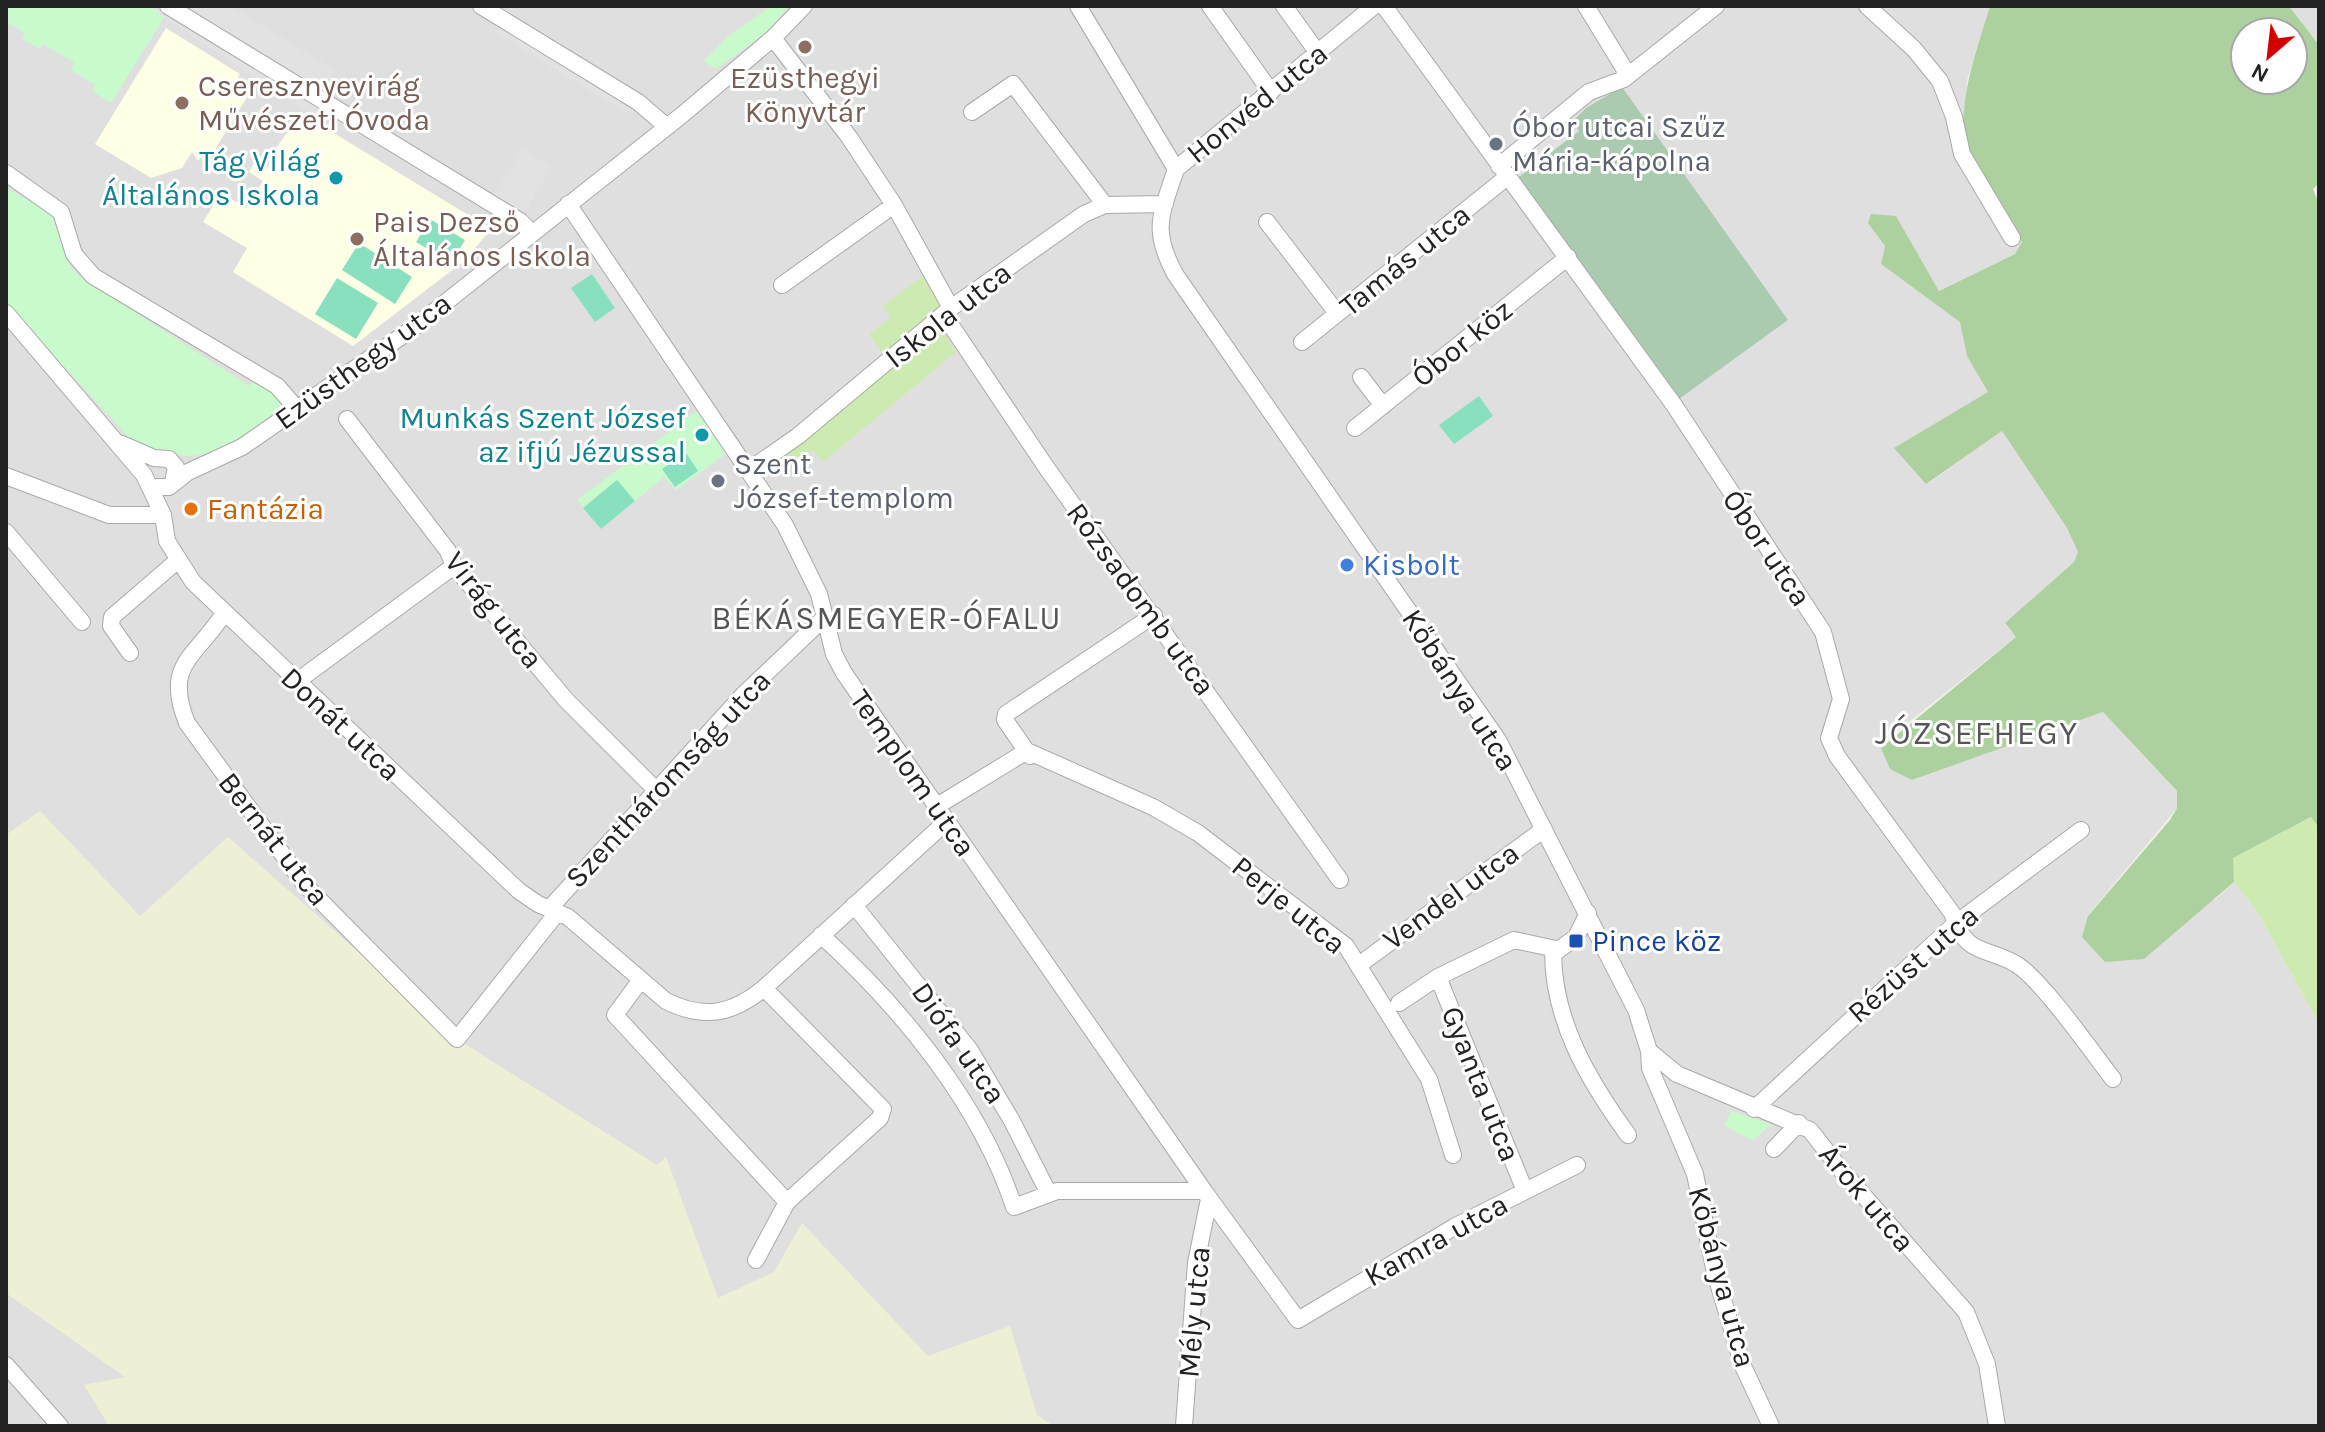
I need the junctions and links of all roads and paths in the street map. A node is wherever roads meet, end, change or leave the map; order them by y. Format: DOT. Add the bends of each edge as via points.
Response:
graph roads {
  1 [pos="168,6"];
  2 [pos="481,6"];
  3 [pos="804,6"];
  4 [pos="1078,6"];
  5 [pos="1210,6"];
  6 [pos="1284,6"];
  7 [pos="1374,6"];
  8 [pos="1384,6"];
  9 [pos="1586,6"];
  10 [pos="1716,6"];
  11 [pos="1867,6"];
  12 [pos="773,38"];
  13 [pos="1318,53"];
  14 [pos="1624,79"];
  15 [pos="1271,92"];
  16 [pos="972,112"];
  17 [pos="666,126"];
  18 [pos="1176,169"];
  19 [pos="1503,171"];
  20 [pos="6,173"];
  21 [pos="568,204"];
  22 [pos="1165,204"];
  23 [pos="894,205"];
  24 [pos="1105,205"];
  25 [pos="1267,222"];
  26 [pos="532,233"];
  27 [pos="2012,238"];
  28 [pos="1568,257"];
  29 [pos="782,285"];
  30 [pos="948,312"];
  31 [pos="6,313"];
  32 [pos="1337,313"];
  33 [pos="1302,342"];
  34 [pos="1361,377"];
  35 [pos="1383,406"];
  36 [pos="298,410"];
  37 [pos="347,419"];
  38 [pos="1355,428"];
  39 [pos="118,441"];
  40 [pos="154,458"];
  41 [pos="210,462"];
  42 [pos="173,463"];
  43 [pos="749,470"];
  44 [pos="6,476"];
  45 [pos="160,483"];
  46 [pos="163,515"];
  47 [pos="7,536"];
  48 [pos="177,561"];
  49 [pos="454,566"];
  50 [pos="224,613"];
  51 [pos="1154,615"];
  52 [pos="824,618"];
  53 [pos="82,622"];
  54 [pos="130,653"];
  55 [pos="296,682"];
  56 [pos="1029,754"];
  57 [pos="655,789"];
  58 [pos="937,806"];
  59 [pos="947,821"];
  60 [pos="1544,829"];
  61 [pos="2081,830"];
  62 [pos="1340,880"];
  63 [pos="854,905"];
  64 [pos="558,913"];
  65 [pos="1588,913"];
  66 [pos="1955,924"];
  67 [pos="821,935"];
  68 [pos="1556,949"];
  69 [pos="1359,965"];
  70 [pos="1438,977"];
  71 [pos="640,981"];
  72 [pos="764,988"];
  73 [pos="1399,1003"];
  74 [pos="457,1039"];
  75 [pos="1649,1051"];
  76 [pos="2113,1079"];
  77 [pos="1754,1109"];
  78 [pos="1799,1123"];
  79 [pos="1628,1135"];
  80 [pos="1774,1149"];
  81 [pos="1453,1155"];
  82 [pos="1577,1165"];
  83 [pos="1525,1191"];
  84 [pos="1048,1192"];
  85 [pos="1206,1195"];
  86 [pos="787,1202"];
  87 [pos="756,1260"];
  88 [pos="1298,1320"];
  89 [pos="6,1365"];
  90 [pos="60,1426"];
  91 [pos="1184,1426"];
  92 [pos="1771,1426"];
  93 [pos="1997,1426"];
  1 -- 26 [label="street" via="490,202"];
  2 -- 17 [label="street" via="638,102"];
  3 -- 12 [label="street, Ezüsthegy utca"];
  4 -- 18 [label="street"];
  5 -- 15 [label="street"];
  6 -- 13 [label="street"];
  7 -- 13 [label="street, Honvéd utca"];
  8 -- 19 [label="street, Óbor utca"];
  9 -- 14 [label="street" via="1625,70"];
  10 -- 14 [label="street, Tamás utca"];
  11 -- 27 [label="street" via="1940,81 1962,154"];
  12 -- 17 [label="street, Ezüsthegy utca"];
  12 -- 23 [label="street, Rózsadomb utca"];
  13 -- 15 [label="street, Honvéd utca"];
  14 -- 19 [label="street, Tamás utca" via="1589,92"];
  15 -- 18 [label="street, Honvéd utca"];
  16 -- 24 [label="street" via="1013,84"];
  17 -- 21 [label="street, Ezüsthegy utca"];
  18 -- 22 [label="street, Kőbánya utca"];
  19 -- 28 [label="street, Óbor utca"];
  19 -- 32 [label="street, Tamás utca"];
  20 -- 36 [label="street" via="61,212 74,254 93,276 277,386"];
  21 -- 26 [label="street, Ezüsthegy utca"];
  21 -- 43 [label="street, Templom utca"];
  22 -- 24 [label="street, Iskola utca"];
  22 -- 60 [label="street, Kőbánya utca" via="1159,237 1175,274 1469,695"];
  23 -- 29 [label="street"];
  23 -- 30 [label="street, Rózsadomb utca"];
  24 -- 30 [label="street, Iskola utca" via="1084,214"];
  25 -- 32 [label="street"];
  26 -- 36 [label="street, Ezüsthegy utca" via="412,329"];
  28 -- 35 [label="street, Óbor köz"];
  28 -- 66 [label="street, Óbor utca" via="1674,405 1823,632 1841,699 1831,746"];
  30 -- 43 [label="street, Iskola utca"];
  30 -- 51 [label="street, Rózsadomb utca" via="1046,467"];
  31 -- 39 [label="street"];
  32 -- 33 [label="street, Tamás utca"];
  34 -- 35 [label="street"];
  35 -- 38 [label="street, Óbor köz"];
  36 -- 41 [label="street, Ezüsthegy utca"];
  37 -- 49 [label="street, Virág utca"];
  39 -- 40 [label="street, Ezüsthegy utca"];
  39 -- 45 [label="street"];
  40 -- 42 [label="street, Ezüsthegy utca"];
  40 -- 45 [label="street" via="146,465"];
  41 -- 42 [label="street, Ezüsthegy utca"];
  41 -- 45 [label="street, Ezüsthegy utca"];
  42 -- 45 [label="street" via="177,473"];
  43 -- 52 [label="street, Templom utca" via="804,559"];
  44 -- 46 [label="street" via="109,515"];
  45 -- 46 [label="street, Donát utca"];
  46 -- 48 [label="street, Donát utca"];
  47 -- 53 [label="street"];
  48 -- 50 [label="street, Donát utca"];
  48 -- 54 [label="street" via="112,617 111,626"];
  49 -- 55 [label="street"];
  49 -- 57 [label="street, Virág utca" via="566,700"];
  50 -- 55 [label="street, Donát utca"];
  50 -- 74 [label="street, Bernát utca" via="177,676 187,723 305,885"];
  51 -- 56 [label="street" via="1006,714"];
  51 -- 62 [label="street, Rózsadomb utca"];
  52 -- 57 [label="street, Szentháromság utca"];
  52 -- 58 [label="street, Templom utca" via="844,673"];
  55 -- 64 [label="street, Donát utca" via="519,891"];
  56 -- 58 [label="street"];
  56 -- 69 [label="street, Perje utca" via="1080,773 1198,833 1346,946"];
  57 -- 64 [label="street, Szentháromság utca"];
  58 -- 59 [label="street, Templom utca"];
  59 -- 63 [label="street, Donát utca"];
  59 -- 85 [label="street, Templom utca"];
  60 -- 65 [label="street, Kőbánya utca"];
  60 -- 69 [label="street, Vendel utca"];
  61 -- 66 [label="street, Rézüst utca"];
  63 -- 67 [label="street, Donát utca"];
  63 -- 84 [label="street, Diófa utca" via="970,1050"];
  64 -- 71 [label="street, Donát utca"];
  64 -- 74 [label="street, Szentháromság utca"];
  65 -- 68 [label="street" via="1576,937"];
  65 -- 75 [label="street, Kőbánya utca" via="1641,1021"];
  66 -- 76 [label="street, Óbor utca" via="1974,948 2020,967"];
  66 -- 77 [label="street, Rézüst utca"];
  67 -- 72 [label="street, Donát utca"];
  67 -- 84 [label="street" via="883,995 955,1092 995,1158 1014,1207"];
  68 -- 70 [label="street" via="1514,940"];
  68 -- 79 [label="street" via="1557,996 1586,1076"];
  69 -- 81 [label="street, Perje utca" via="1429,1079"];
  70 -- 73 [label="street"];
  70 -- 83 [label="street, Gyanta utca"];
  71 -- 72 [label="street, Donát utca" via="681,1008 709,1013 735,1009"];
  71 -- 86 [label="street" via="615,1015"];
  72 -- 86 [label="street" via="883,1109 880,1118"];
  75 -- 77 [label="street, Árok utca" via="1677,1074"];
  75 -- 92 [label="street, Kőbánya utca" via="1650,1068 1695,1174 1715,1273 1743,1366"];
  77 -- 78 [label="street, Árok utca"];
  78 -- 80 [label="street"];
  78 -- 93 [label="street, Árok utca" via="1816,1136 1966,1312 1987,1364"];
  82 -- 83 [label="street, Kamra utca"];
  83 -- 88 [label="street, Kamra utca"];
  84 -- 85 [label="street"];
  85 -- 88 [label="street, Templom utca"];
  85 -- 91 [label="street, Mély utca"];
  86 -- 87 [label="street"];
  89 -- 90 [label="street"];
}
